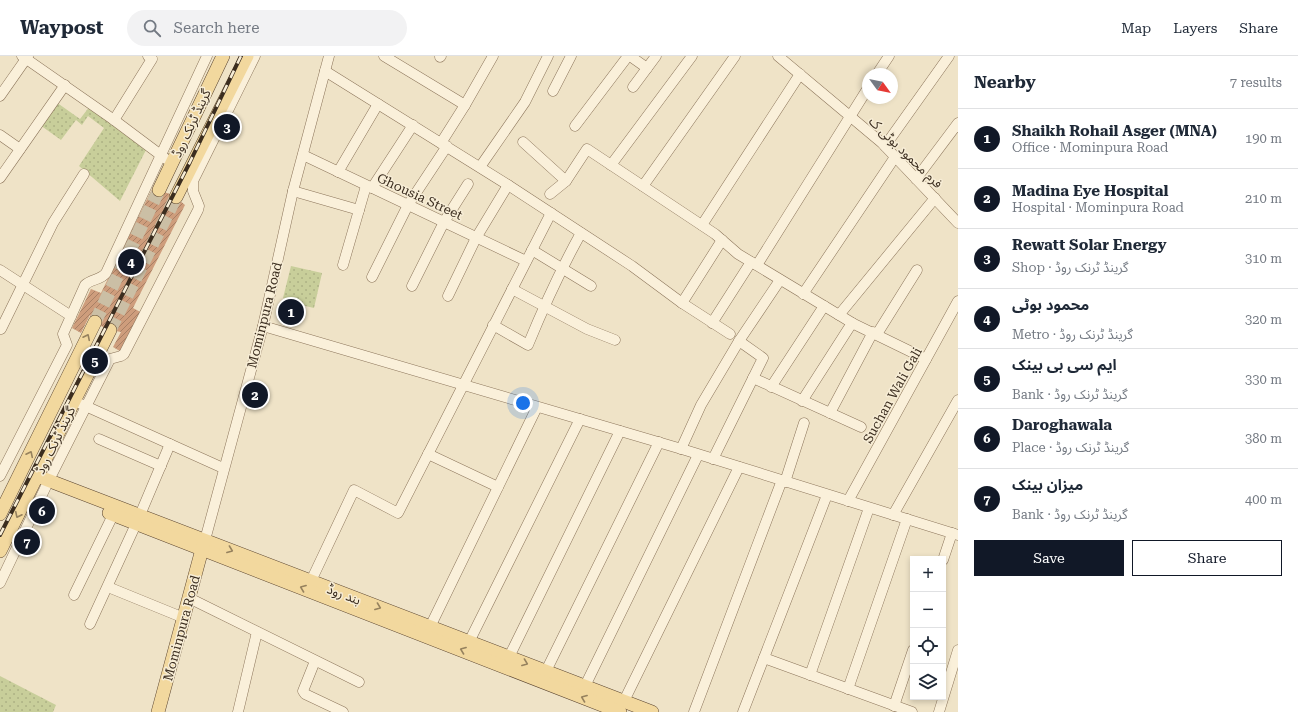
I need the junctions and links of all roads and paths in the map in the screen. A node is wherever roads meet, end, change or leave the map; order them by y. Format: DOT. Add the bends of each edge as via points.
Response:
graph roads {
  1 [pos="148,56"];
  2 [pos="207,56"];
  3 [pos="247,56"];
  4 [pos="255,56"];
  5 [pos="329,56"];
  6 [pos="384,56"];
  7 [pos="493,56"];
  8 [pos="548,56"];
  9 [pos="571,56"];
  10 [pos="629,56"];
  11 [pos="656,56"];
  12 [pos="692,56"];
  13 [pos="735,56"];
  14 [pos="778,56"];
  15 [pos="889,56"];
  16 [pos="948,56"];
  17 [pos="25,57"];
  18 [pos="222,58"];
  19 [pos="647,68"];
  20 [pos="881,68"];
  21 [pos="240,71"];
  22 [pos="325,71"];
  23 [pos="800,74"];
  24 [pos="65,85"];
  25 [pos="633,87"];
  26 [pos="553,91"];
  27 [pos="0,96"];
  28 [pos="862,97"];
  29 [pos="378,104"];
  30 [pos="465,105"];
  31 [pos="850,116"];
  32 [pos="114,120"];
  33 [pos="958,123"];
  34 [pos="413,125"];
  35 [pos="575,126"];
  36 [pos="0,135"];
  37 [pos="523,142"];
  38 [pos="444,145"];
  39 [pos="885,146"];
  40 [pos="20,149"];
  41 [pos="160,155"];
  42 [pos="303,155"];
  43 [pos="895,157"];
  44 [pos="172,163"];
  45 [pos="611,166"];
  46 [pos="480,167"];
  47 [pos="338,172"];
  48 [pos="84,174"];
  49 [pos="0,178"];
  50 [pos="916,180"];
  51 [pos="566,181"];
  52 [pos="468,184"];
  53 [pos="508,185"];
  54 [pos="643,186"];
  55 [pos="369,187"];
  56 [pos="159,190"];
  57 [pos="293,191"];
  58 [pos="550,194"];
  59 [pos="176,197"];
  60 [pos="935,198"];
  61 [pos="408,205"];
  62 [pos="359,210"];
  63 [pos="551,213"];
  64 [pos="444,222"];
  65 [pos="958,223"];
  66 [pos="702,225"];
  67 [pos="581,233"];
  68 [pos="476,238"];
  69 [pos="722,240"];
  70 [pos="532,250"];
  71 [pos="526,261"];
  72 [pos="754,264"];
  73 [pos="343,265"];
  74 [pos="562,268"];
  75 [pos="0,270"];
  76 [pos="917,270"];
  77 [pos="372,276"];
  78 [pos="780,280"];
  79 [pos="22,285"];
  80 [pos="412,286"];
  81 [pos="592,286"];
  82 [pos="512,289"];
  83 [pos="803,294"];
  84 [pos="448,296"];
  85 [pos="682,303"];
  86 [pos="544,306"];
  87 [pos="824,306"];
  88 [pos="957,306"];
  89 [pos="839,315"];
  90 [pos="71,316"];
  91 [pos="95,322"];
  92 [pos="712,323"];
  93 [pos="852,323"];
  94 [pos="493,325"];
  95 [pos="263,326"];
  96 [pos="1,329"];
  97 [pos="110,330"];
  98 [pos="875,333"];
  99 [pos="730,334"];
  100 [pos="615,340"];
  101 [pos="739,341"];
  102 [pos="926,359"];
  103 [pos="753,378"];
  104 [pos="463,385"];
  105 [pos="771,386"];
  106 [pos="958,400"];
  107 [pos="74,401"];
  108 [pos="802,401"];
  109 [pos="86,406"];
  110 [pos="537,407"];
  111 [pos="830,413"];
  112 [pos="580,419"];
  113 [pos="804,423"];
  114 [pos="861,427"];
  115 [pos="620,431"];
  116 [pos="99,439"];
  117 [pos="659,442"];
  118 [pos="170,444"];
  119 [pos="680,449"];
  120 [pos="428,454"];
  121 [pos="698,454"];
  122 [pos="713,459"];
  123 [pos="161,466"];
  124 [pos="739,467"];
  125 [pos="223,468"];
  126 [pos="1,470"];
  127 [pos="19,476"];
  128 [pos="784,481"];
  129 [pos="41,482"];
  130 [pos="498,487"];
  131 [pos="827,495"];
  132 [pos="848,501"];
  133 [pos="869,508"];
  134 [pos="0,514"];
  135 [pos="113,514"];
  136 [pos="893,515"];
  137 [pos="907,519"];
  138 [pos="138,520"];
  139 [pos="955,534"];
  140 [pos="204,545"];
  141 [pos="0,551"];
  142 [pos="945,556"];
  143 [pos="311,581"];
  144 [pos="0,583"];
  145 [pos="108,586"];
  146 [pos="74,595"];
  147 [pos="189,598"];
  148 [pos="184,618"];
  149 [pos="90,624"];
  150 [pos="430,627"];
  151 [pos="257,632"];
  152 [pos="469,642"];
  153 [pos="958,650"];
  154 [pos="509,657"];
  155 [pos="764,658"];
  156 [pos="910,659"];
  157 [pos="315,660"];
  158 [pos="546,671"];
  159 [pos="810,675"];
  160 [pos="359,682"];
  161 [pos="585,686"];
  162 [pos="848,689"];
  163 [pos="894,706"];
  164 [pos="622,707"];
  165 [pos="602,709"];
  166 [pos="158,712"];
  167 [pos="238,712"];
  168 [pos="344,712"];
  169 [pos="652,712"];
  170 [pos="694,712"];
  171 [pos="743,712"];
  172 [pos="912,712"];
  173 [pos="939,712"];
  1 -- 32 [label="street" via="152,59"];
  2 -- 41 [label="street"];
  3 -- 21 [label="main road, گرینڈ ٹرنک روڈ"];
  4 -- 109 [label="street" via="193,181 198,210 124,354 110,359"];
  5 -- 22 [label="street, Mominpura Road"];
  6 -- 30 [label="street"];
  7 -- 30 [label="street"];
  8 -- 46 [label="street" via="525,102"];
  9 -- 26 [label="street"];
  10 -- 19 [label="street"];
  10 -- 35 [label="street"];
  11 -- 19 [label="street"];
  12 -- 45 [label="street"];
  13 -- 54 [label="street"];
  14 -- 23 [label="street, فرم محمود بوٹی ک"];
  15 -- 20 [label="street"];
  16 -- 39 [label="street"];
  17 -- 24 [label="street"];
  17 -- 27 [label="street"];
  18 -- 21 [label="main road"];
  18 -- 44 [label="main road, گرینڈ ٹرنک روڈ"];
  19 -- 25 [label="street"];
  21 -- 59 [label="main road, گرینڈ ٹرنک روڈ"];
  22 -- 29 [label="street"];
  22 -- 42 [label="street, Mominpura Road"];
  23 -- 31 [label="street, فرم محمود بوٹی ک"];
  23 -- 66 [label="street"];
  24 -- 32 [label="street"];
  24 -- 40 [label="street"];
  28 -- 31 [label="street"];
  29 -- 34 [label="street"];
  29 -- 47 [label="street"];
  30 -- 38 [label="street"];
  31 -- 39 [label="street, فرم محمود بوٹی ک"];
  31 -- 72 [label="street"];
  32 -- 41 [label="street"];
  33 -- 50 [label="street"];
  34 -- 38 [label="street"];
  34 -- 55 [label="street"];
  36 -- 40 [label="street"];
  37 -- 51 [label="street"];
  38 -- 46 [label="street"];
  38 -- 61 [label="street"];
  39 -- 43 [label="street, فرم محمود بوٹی ک"];
  40 -- 49 [label="street"];
  41 -- 44 [label="street"];
  41 -- 90 [label="street" via="106,273 86,283"];
  42 -- 47 [label="street, Ghousia Street"];
  42 -- 57 [label="street, Mominpura Road"];
  43 -- 50 [label="street, فرم محمود بوٹی ک"];
  43 -- 83 [label="street"];
  44 -- 56 [label="main road, گرینڈ ٹرنک روڈ"];
  45 -- 51 [label="street" via="587,149"];
  45 -- 54 [label="street"];
  46 -- 53 [label="street"];
  47 -- 55 [label="street, Ghousia Street"];
  48 -- 79 [label="street" via="53,223"];
  50 -- 60 [label="street, فرم محمود بوٹی ک"];
  51 -- 58 [label="street"];
  52 -- 64 [label="street"];
  53 -- 63 [label="street"];
  53 -- 68 [label="street"];
  54 -- 66 [label="street"];
  55 -- 61 [label="street, Ghousia Street"];
  55 -- 62 [label="street"];
  57 -- 62 [label="street"];
  57 -- 95 [label="street, Mominpura Road"];
  60 -- 65 [label="street, فرم محمود بوٹی ک"];
  60 -- 89 [label="street"];
  61 -- 64 [label="street, Ghousia Street"];
  61 -- 77 [label="street"];
  62 -- 73 [label="street"];
  63 -- 67 [label="street"];
  63 -- 70 [label="street"];
  64 -- 68 [label="street, Ghousia Street"];
  64 -- 80 [label="street"];
  66 -- 69 [label="street"];
  67 -- 74 [label="street"];
  67 -- 85 [label="street"];
  68 -- 71 [label="street, Ghousia Street"];
  68 -- 84 [label="street"];
  69 -- 72 [label="street"];
  69 -- 85 [label="street"];
  70 -- 71 [label="street"];
  70 -- 74 [label="street"];
  71 -- 82 [label="street"];
  72 -- 78 [label="street"];
  72 -- 92 [label="street"];
  74 -- 81 [label="street"];
  74 -- 86 [label="street"];
  75 -- 79 [label="street"];
  76 -- 98 [label="street"];
  78 -- 83 [label="street"];
  78 -- 101 [label="street"];
  79 -- 90 [label="street"];
  79 -- 96 [label="street"];
  82 -- 86 [label="street"];
  82 -- 94 [label="street"];
  83 -- 87 [label="street"];
  85 -- 92 [label="street"];
  86 -- 94 [label="street" via="528,345"];
  86 -- 100 [label="street" via="587,329"];
  87 -- 89 [label="street"];
  87 -- 105 [label="street"];
  88 -- 102 [label="street, Suchan Wali Gali"];
  89 -- 93 [label="street"];
  90 -- 126 [label="street" via="63,334 67,345"];
  127 -- 91 [label="main road, گرینڈ ٹرنک روڈ, one-way"];
  92 -- 99 [label="street"];
  93 -- 98 [label="street"];
  93 -- 108 [label="street"];
  94 -- 104 [label="street"];
  95 -- 104 [label="street"];
  95 -- 125 [label="street, Mominpura Road"];
  97 -- 107 [label="main road, گرینڈ ٹرنک روڈ"];
  98 -- 102 [label="street"];
  98 -- 111 [label="street"];
  101 -- 103 [label="street" via="763,358"];
  101 -- 119 [label="street" via="701,405"];
  102 -- 132 [label="street, Suchan Wali Gali"];
  103 -- 105 [label="street"];
  103 -- 122 [label="street"];
  104 -- 110 [label="street"];
  104 -- 120 [label="street"];
  105 -- 108 [label="street"];
  106 -- 136 [label="street"];
  107 -- 109 [label="street"];
  107 -- 129 [label="main road, گرینڈ ٹرنک روڈ"];
  108 -- 111 [label="street"];
  109 -- 118 [label="street"];
  109 -- 129 [label="street"];
  110 -- 112 [label="street"];
  110 -- 130 [label="street"];
  111 -- 114 [label="street"];
  112 -- 115 [label="street"];
  112 -- 152 [label="street"];
  113 -- 128 [label="street"];
  115 -- 117 [label="street"];
  115 -- 154 [label="street"];
  116 -- 123 [label="street"];
  117 -- 119 [label="street"];
  117 -- 158 [label="street"];
  118 -- 123 [label="street"];
  118 -- 125 [label="street"];
  119 -- 121 [label="street"];
  120 -- 130 [label="street"];
  120 -- 143 [label="street" via="398,513 354,490"];
  121 -- 122 [label="street"];
  121 -- 161 [label="street"];
  122 -- 124 [label="street"];
  123 -- 138 [label="street"];
  124 -- 128 [label="street"];
  124 -- 164 [label="street"];
  125 -- 140 [label="street, Mominpura Road"];
  126 -- 127 [label="street"];
  127 -- 134 [label="main road, گرینڈ ٹرنک روڈ"];
  128 -- 131 [label="street"];
  128 -- 170 [label="street"];
  129 -- 135 [label="main road, بند روڈ"];
  129 -- 138 [label="main road, بند روڈ"];
  129 -- 141 [label="main road, گرینڈ ٹرنک روڈ, one-way"];
  129 -- 144 [label="street"];
  130 -- 150 [label="street"];
  131 -- 132 [label="street"];
  131 -- 155 [label="street"];
  132 -- 133 [label="street"];
  133 -- 136 [label="street"];
  133 -- 159 [label="street"];
  135 -- 138 [label="main road, بند روڈ"];
  135 -- 146 [label="street"];
  136 -- 137 [label="street"];
  137 -- 139 [label="street"];
  137 -- 162 [label="street"];
  138 -- 140 [label="main road, بند روڈ"];
  138 -- 145 [label="street"];
  139 -- 142 [label="street"];
  140 -- 143 [label="main road, بند روڈ, one-way"];
  140 -- 147 [label="main road, Mominpura Road"];
  165 -- 140 [label="main road, بند روڈ, one-way"];
  143 -- 150 [label="main road, بند روڈ, one-way"];
  145 -- 148 [label="street"];
  145 -- 149 [label="street"];
  147 -- 148 [label="main road, Mominpura Road"];
  147 -- 151 [label="street"];
  148 -- 166 [label="main road, Mominpura Road"];
  150 -- 152 [label="main road, بند روڈ"];
  151 -- 157 [label="street"];
  151 -- 167 [label="street"];
  152 -- 154 [label="main road, بند روڈ"];
  153 -- 173 [label="street"];
  154 -- 158 [label="main road, بند روڈ, one-way"];
  155 -- 159 [label="street"];
  155 -- 171 [label="street"];
  156 -- 163 [label="street"];
  157 -- 160 [label="street"];
  157 -- 168 [label="street" via="303,691"];
  158 -- 161 [label="main road, بند روڈ"];
  159 -- 162 [label="street"];
  161 -- 164 [label="main road, بند روڈ"];
  162 -- 163 [label="street"];
  163 -- 172 [label="street"];
  164 -- 165 [label="main road, بند روڈ"];
  164 -- 169 [label="main road, بند روڈ"];
}
